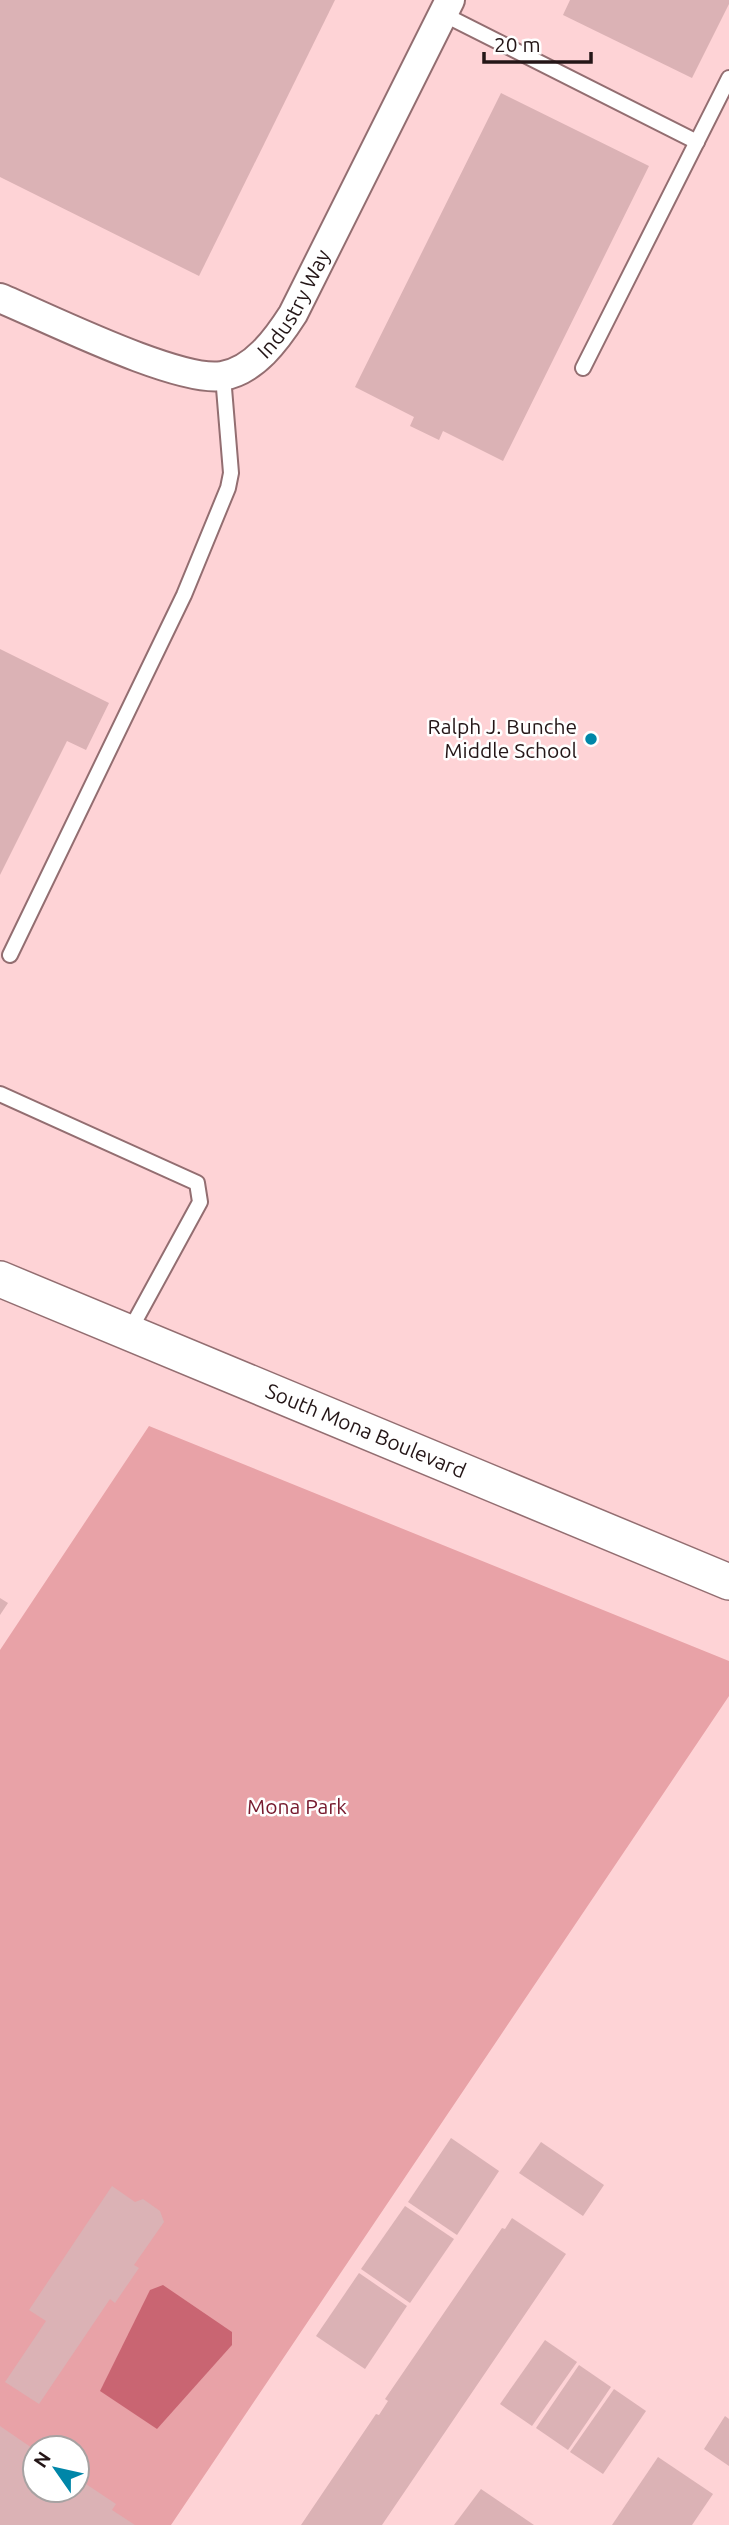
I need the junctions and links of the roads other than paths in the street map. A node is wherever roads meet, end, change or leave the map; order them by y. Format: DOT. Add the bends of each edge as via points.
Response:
graph roads {
  1 [pos="446,7"];
  2 [pos="729,78"];
  3 [pos="696,142"];
  4 [pos="0,298"];
  5 [pos="583,368"];
  6 [pos="223,376"];
  7 [pos="10,955"];
  8 [pos="0,1094"];
  9 [pos="0,1279"];
  10 [pos="129,1332"];
  11 [pos="729,1582"];
  1 -- 3 [label="lane"];
  1 -- 6 [label="street, Industry Way" via="293,314 275,343"];
  2 -- 3 [label="lane"];
  3 -- 5 [label="lane"];
  4 -- 6 [label="street" via="152,362"];
  6 -- 7 [label="lane" via="231,473 228,488 184,595"];
  8 -- 10 [label="lane" via="197,1183 200,1202"];
  9 -- 10 [label="street, South Mona Boulevard"];
  10 -- 11 [label="street, South Mona Boulevard"];
}
